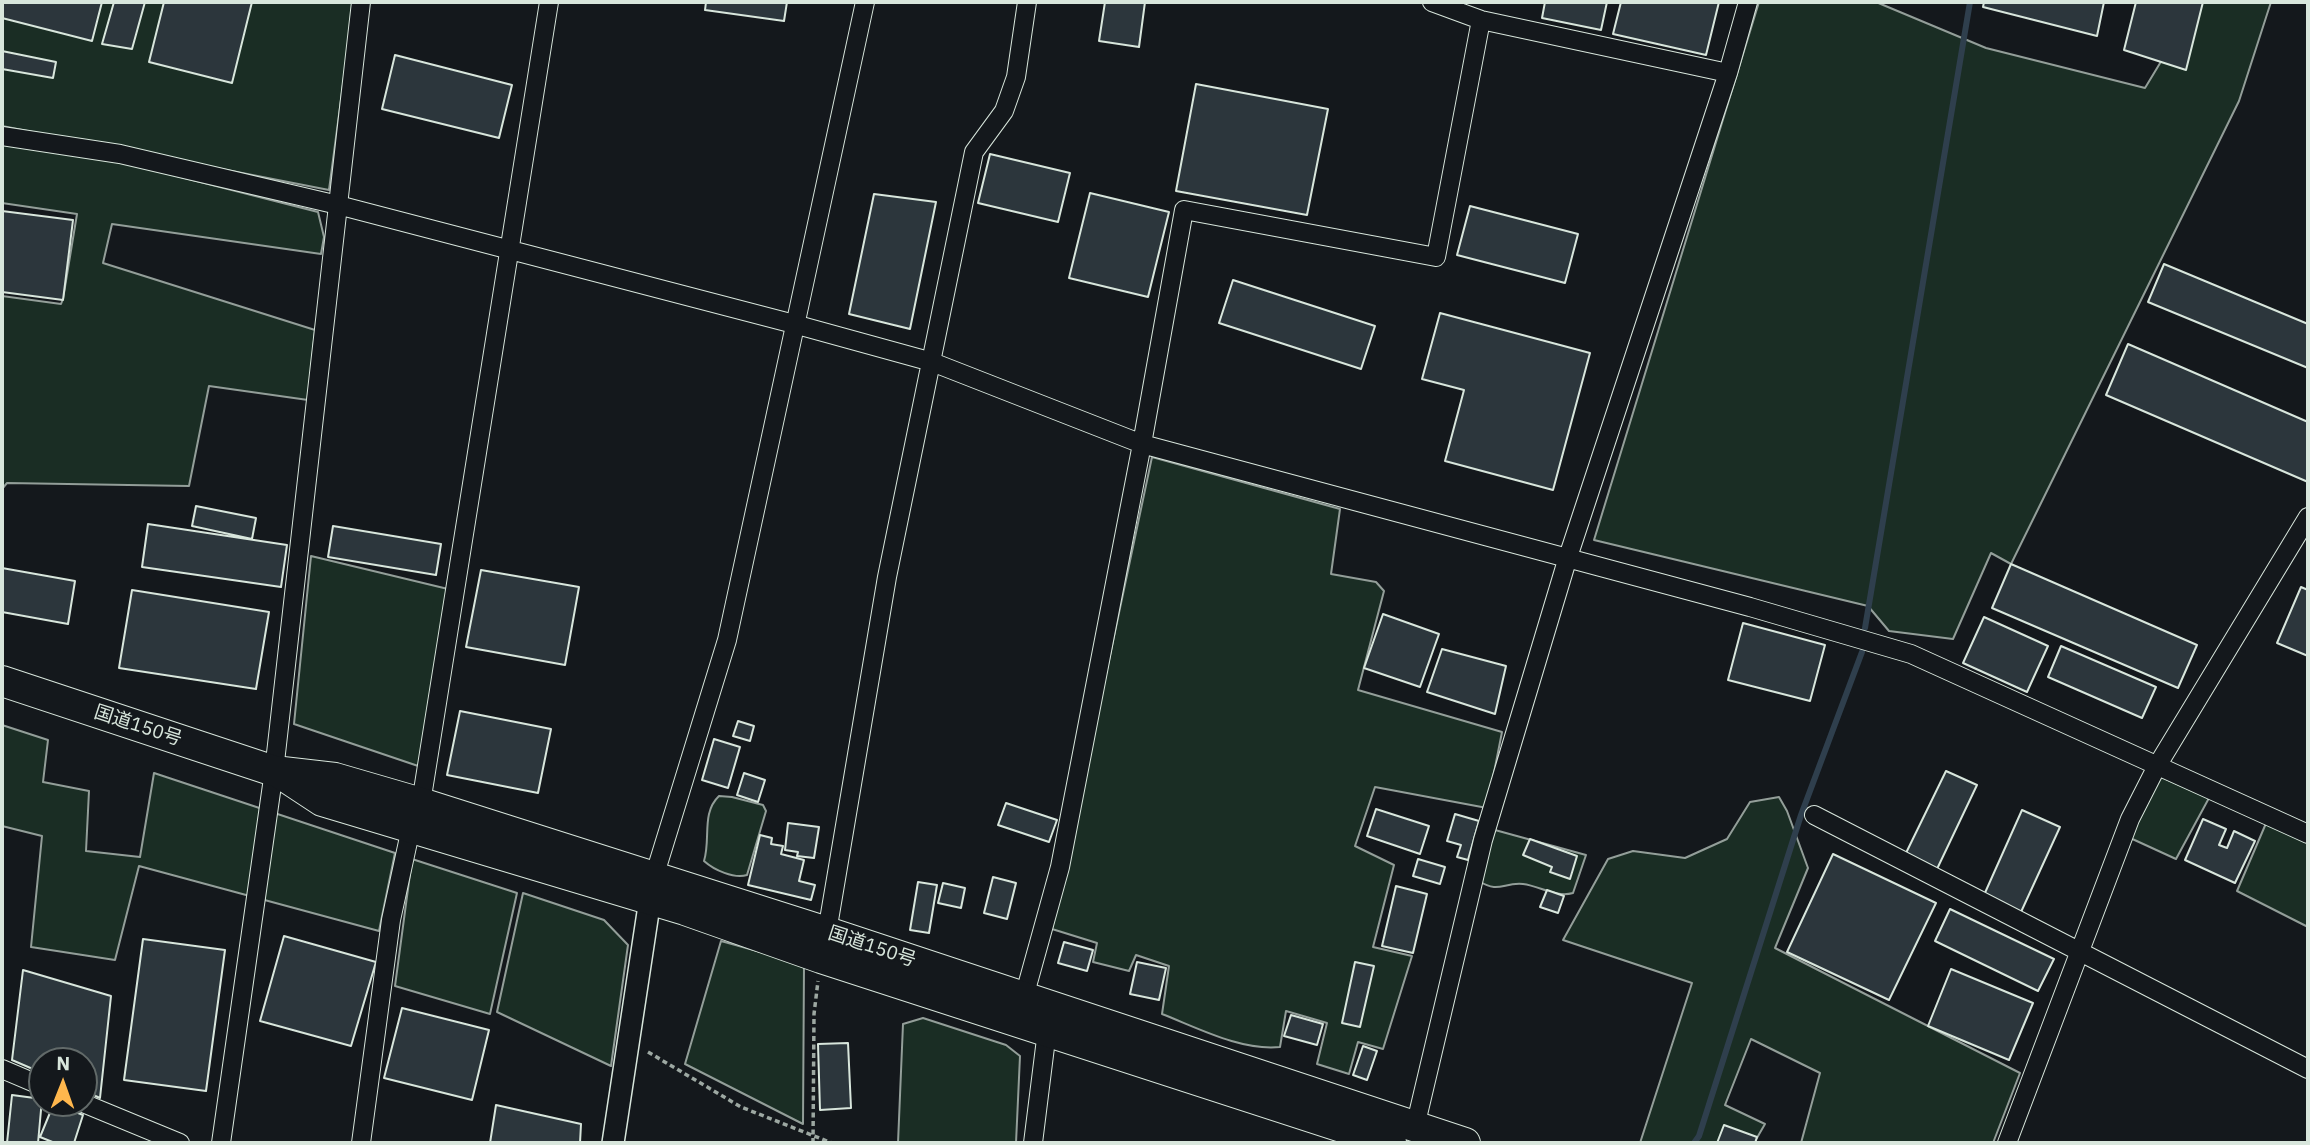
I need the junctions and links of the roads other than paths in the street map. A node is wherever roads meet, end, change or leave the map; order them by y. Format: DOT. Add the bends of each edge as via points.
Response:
graph roads {
  1 [pos="361,2"];
  2 [pos="548,2"];
  3 [pos="864,2"];
  4 [pos="1027,2"];
  5 [pos="1432,2"];
  6 [pos="1748,2"];
  7 [pos="1481,20"];
  8 [pos="1728,73"];
  9 [pos="2,136"];
  10 [pos="338,205"];
  11 [pos="509,250"];
  12 [pos="794,324"];
  13 [pos="932,362"];
  14 [pos="1142,444"];
  15 [pos="2308,517"];
  16 [pos="1568,557"];
  17 [pos="2,681"];
  18 [pos="2157,766"];
  19 [pos="274,771"];
  20 [pos="416,815"];
  21 [pos="1814,815"];
  22 [pos="2308,834"];
  23 [pos="652,889"];
  24 [pos="824,945"];
  25 [pos="2080,952"];
  26 [pos="1024,998"];
  27 [pos="1047,1031"];
  28 [pos="2,1069"];
  29 [pos="2308,1069"];
  30 [pos="28,1080"];
  31 [pos="98,1109"];
  32 [pos="1403,1135"];
  33 [pos="180,1143"];
  34 [pos="220,1143"];
  35 [pos="361,1143"];
  36 [pos="612,1143"];
  37 [pos="1032,1143"];
  38 [pos="1465,1143"];
  39 [pos="2007,1143"];
  1 -- 10 [label="street"];
  2 -- 11 [label="street"];
  3 -- 12 [label="street"];
  4 -- 13 [label="street" via="1016,77 1004,111 974,152"];
  5 -- 7 [label="street"];
  6 -- 8 [label="street"];
  7 -- 8 [label="street"];
  7 -- 14 [label="street" via="1436,257 1184,210"];
  8 -- 16 [label="street"];
  9 -- 10 [label="street" via="120,154"];
  10 -- 11 [label="street"];
  10 -- 19 [label="street"];
  11 -- 12 [label="street"];
  11 -- 20 [label="street"];
  12 -- 13 [label="street"];
  12 -- 23 [label="street" via="727,640"];
  13 -- 14 [label="street"];
  13 -- 24 [label="street" via="887,577"];
  14 -- 16 [label="street"];
  14 -- 26 [label="street" via="1060,867"];
  15 -- 18 [label="street"];
  16 -- 18 [label="street" via="1911,654"];
  16 -- 32 [label="street" via="1483,840"];
  17 -- 19 [label="highway, 国道150号"];
  18 -- 22 [label="street"];
  18 -- 25 [label="street" via="2130,819"];
  19 -- 20 [label="highway, 国道150号" via="322,801"];
  19 -- 34 [label="street"];
  20 -- 23 [label="highway, 国道150号"];
  20 -- 35 [label="street" via="391,920"];
  21 -- 25 [label="street"];
  23 -- 24 [label="highway, 国道150号" via="685,910"];
  23 -- 36 [label="street"];
  24 -- 26 [label="highway, 国道150号"];
  24 -- 27 [label="highway, 国道150号"];
  25 -- 29 [label="street"];
  25 -- 39 [label="street"];
  26 -- 32 [label="highway, 国道150号"];
  27 -- 32 [label="highway, 国道150号"];
  27 -- 37 [label="street"];
  28 -- 30 [label="street"];
  31 -- 33 [label="street"];
  32 -- 38 [label="highway, 国道150号"];
}
